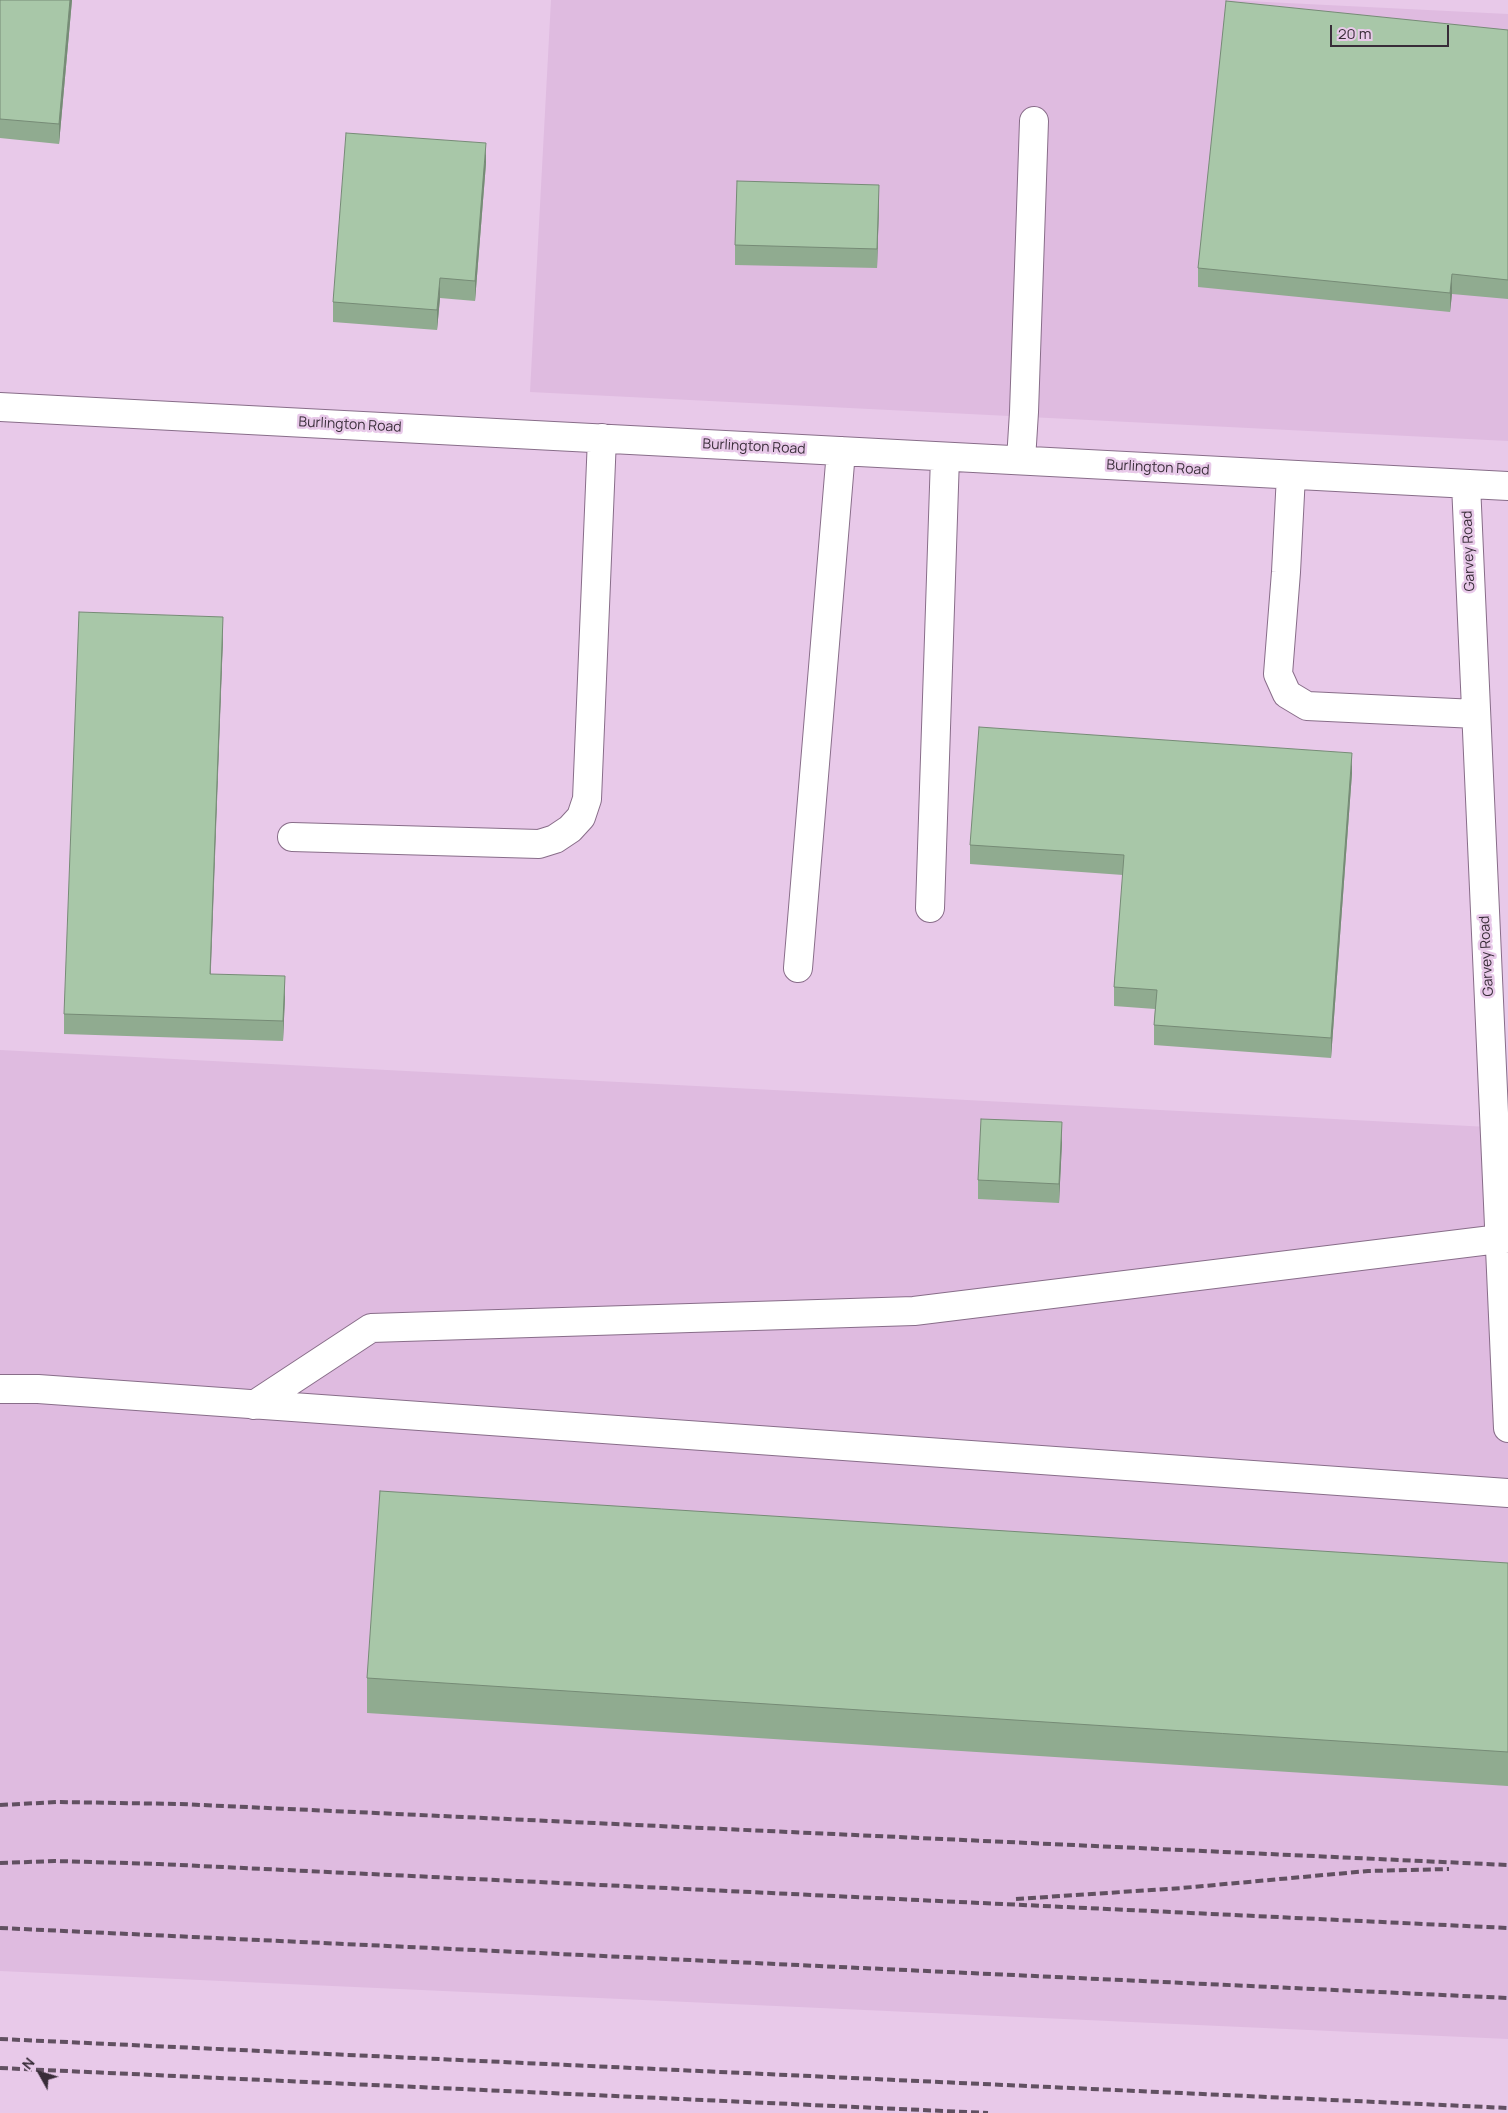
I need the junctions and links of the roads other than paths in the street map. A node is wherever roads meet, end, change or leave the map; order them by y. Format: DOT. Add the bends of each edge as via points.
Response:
graph roads {
  1 [pos="1034,120"];
  2 [pos="0,407"];
  3 [pos="602,438"];
  4 [pos="841,451"];
  5 [pos="944,456"];
  6 [pos="1021,460"];
  7 [pos="1291,474"];
  8 [pos="1466,484"];
  9 [pos="1508,486"];
  10 [pos="1476,714"];
  11 [pos="292,837"];
  12 [pos="930,908"];
  13 [pos="798,968"];
  14 [pos="1504,1238"];
  15 [pos="0,1389"];
  16 [pos="254,1405"];
  17 [pos="1508,1428"];
  18 [pos="1508,1493"];
  1 -- 6 [label="street"];
  2 -- 3 [label="street, Burlington Road"];
  3 -- 4 [label="street, Burlington Road"];
  3 -- 11 [label="street" via="587,799 581,817 570,829 539,844"];
  4 -- 5 [label="street, Burlington Road"];
  4 -- 13 [label="street"];
  5 -- 6 [label="street, Burlington Road"];
  5 -- 12 [label="street"];
  6 -- 7 [label="street, Burlington Road"];
  7 -- 8 [label="street, Burlington Road"];
  7 -- 10 [label="street" via="1278,674 1286,694 1307,706"];
  8 -- 9 [label="street, Burlington Road"];
  8 -- 10 [label="street, Garvey Road"];
  10 -- 14 [label="street, Garvey Road"];
  14 -- 16 [label="street" via="914,1311 371,1328"];
  14 -- 17 [label="street, Garvey Road"];
  15 -- 16 [label="street"];
  16 -- 18 [label="street"];
}
